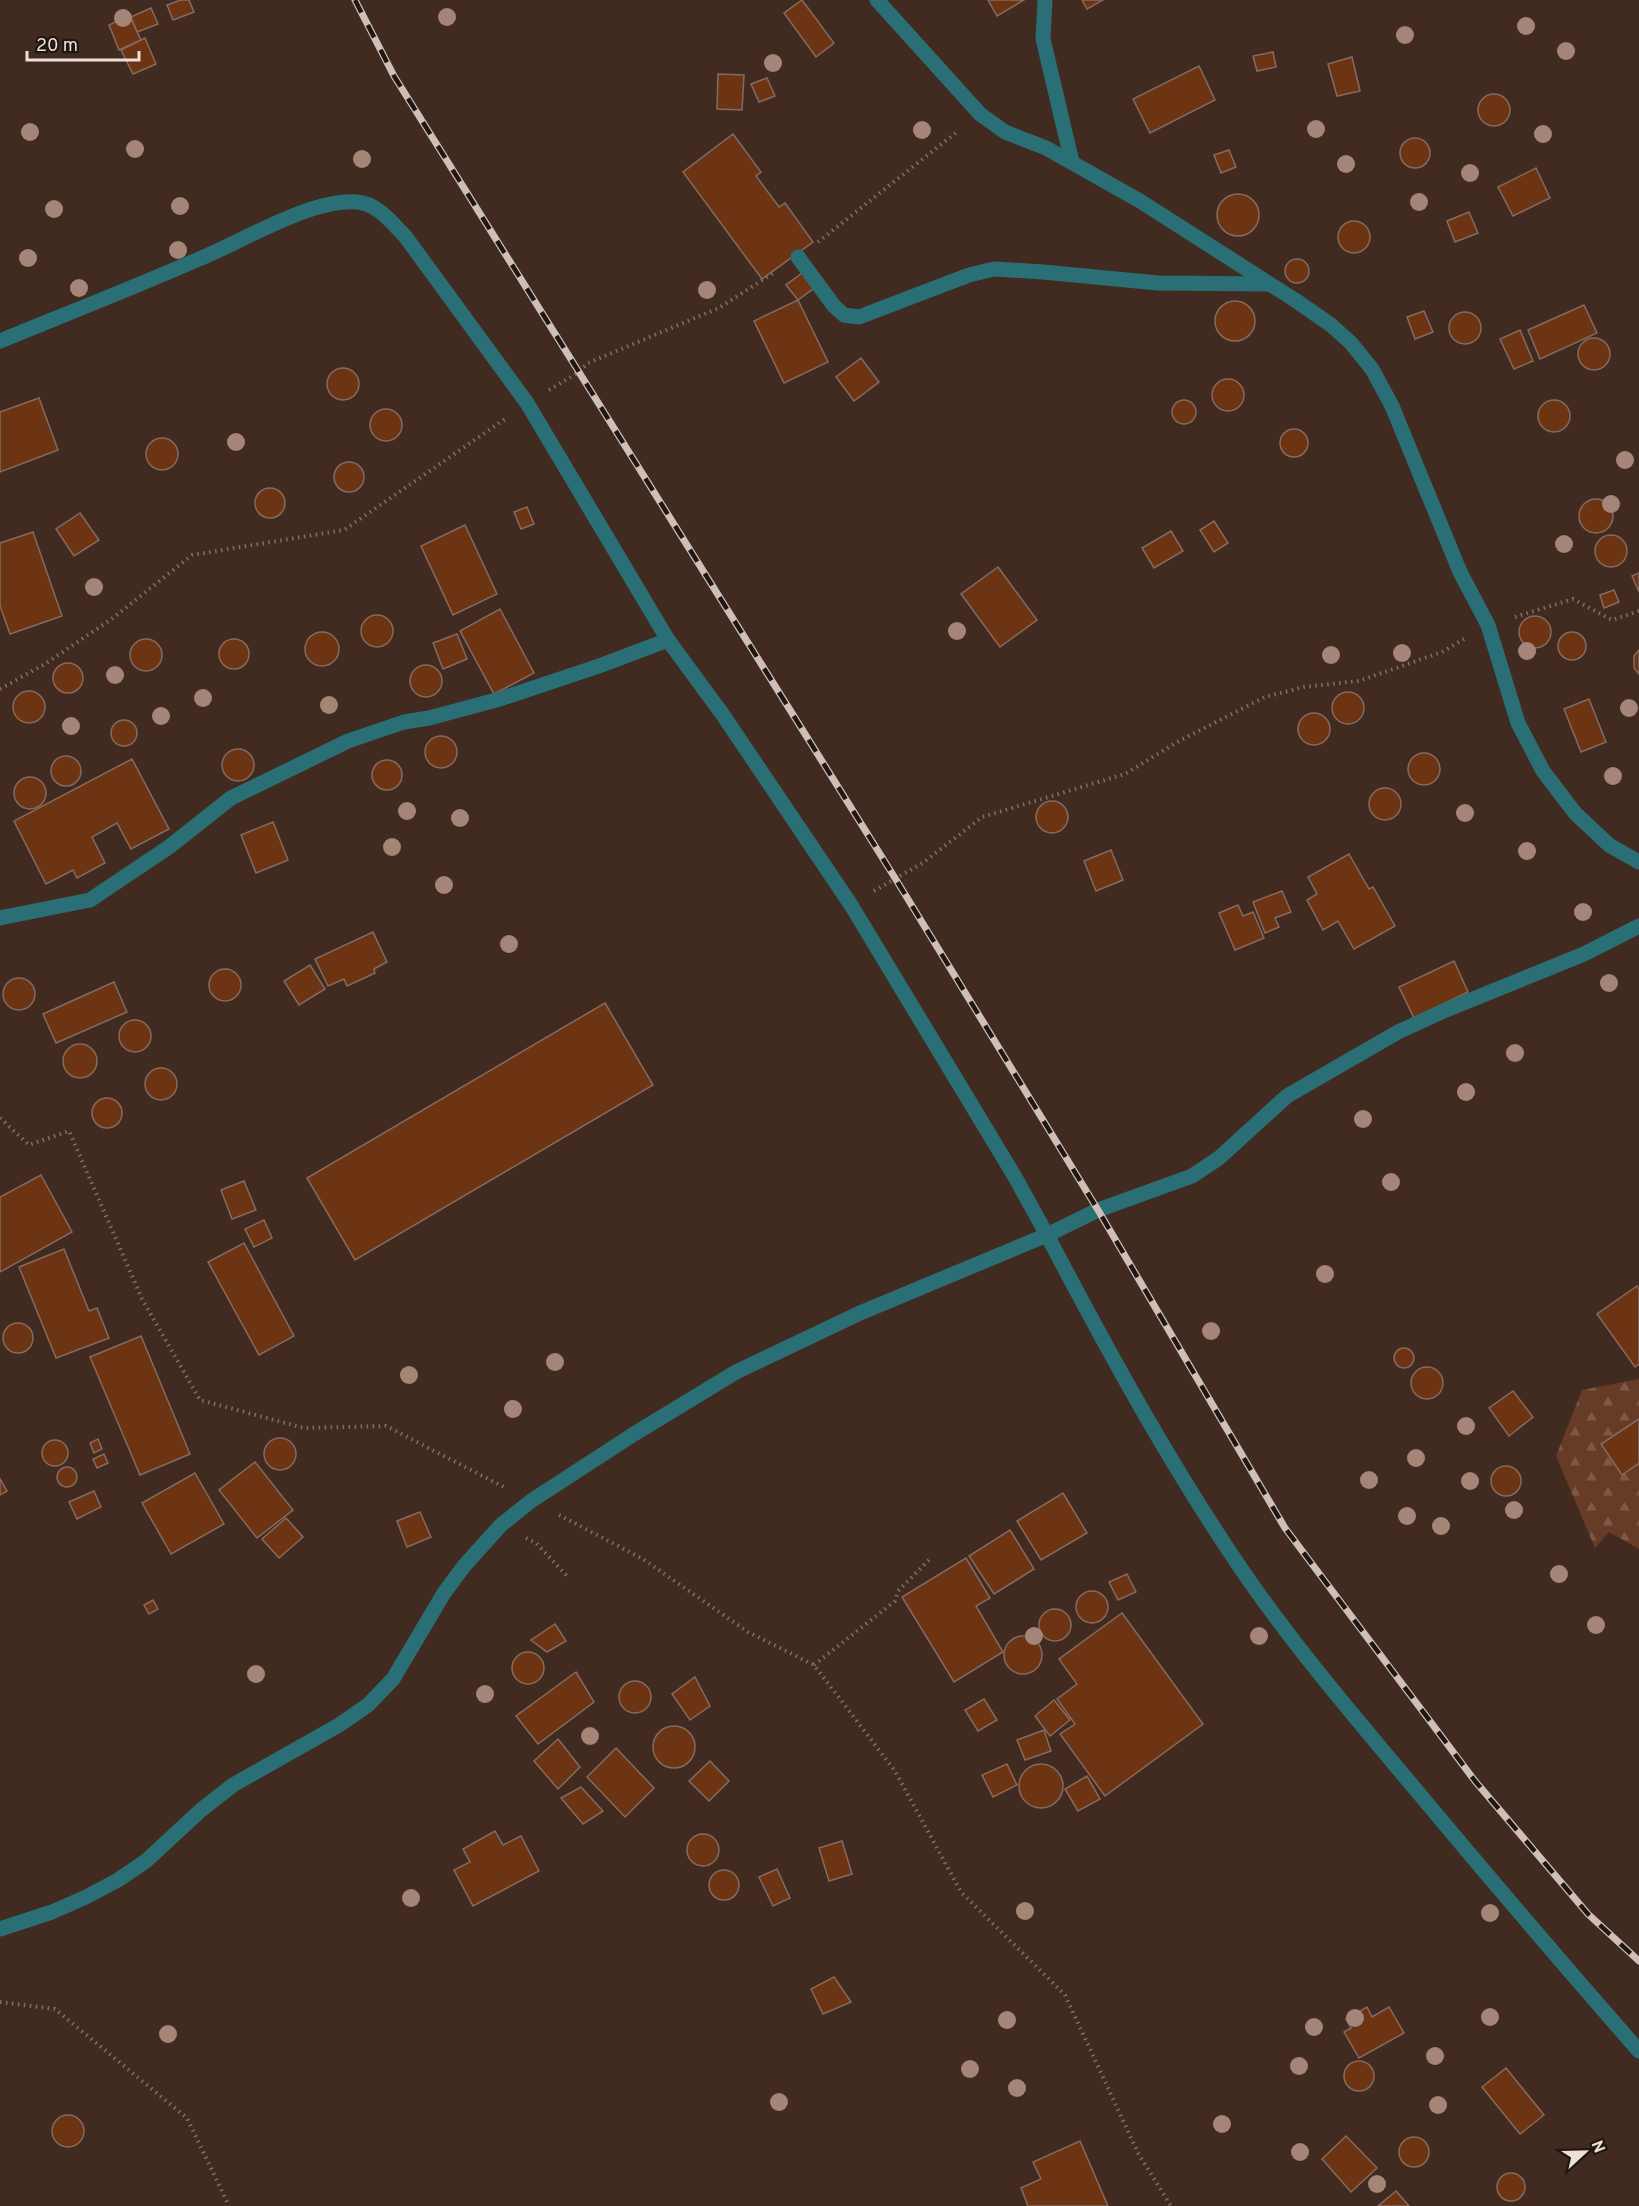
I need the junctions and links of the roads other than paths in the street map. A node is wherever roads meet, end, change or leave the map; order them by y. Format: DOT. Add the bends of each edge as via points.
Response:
graph roads {
  1 [pos="877,0"];
  2 [pos="1045,0"];
  3 [pos="1072,162"];
  4 [pos="798,257"];
  5 [pos="1268,284"];
  6 [pos="0,341"];
  7 [pos="668,640"];
  8 [pos="1639,862"];
  9 [pos="0,918"];
  10 [pos="1639,926"];
  11 [pos="1047,1235"];
  12 [pos="0,1929"];
  13 [pos="1639,2051"];
  1 -- 3 [label="street" via="980,114 1005,132"];
  2 -- 3 [label="street" via="1043,39"];
  3 -- 5 [label="street"];
  4 -- 5 [label="street" via="834,306 844,315 859,317 969,274 994,269 1158,283"];
  5 -- 8 [label="street" via="1331,325 1352,343 1372,369 1392,406 1460,572 1488,625 1518,723 1543,771 1575,813 1609,845"];
  6 -- 7 [label="street" via="201,259 316,206 361,202 381,212 405,236 528,403"];
  7 -- 9 [label="street" via="500,699 404,722 348,741 231,798 169,847 90,900"];
  7 -- 11 [label="street" via="851,905"];
  10 -- 11 [label="street" via="1584,954 1398,1032 1287,1096 1219,1158 1192,1176 1098,1210"];
  11 -- 12 [label="street" via="860,1314 736,1372 531,1501 501,1525 464,1566 393,1679 368,1705 233,1785 146,1861 118,1880 52,1912"];
  11 -- 13 [label="street" via="1189,1490 1246,1575 1333,1691"];
}
